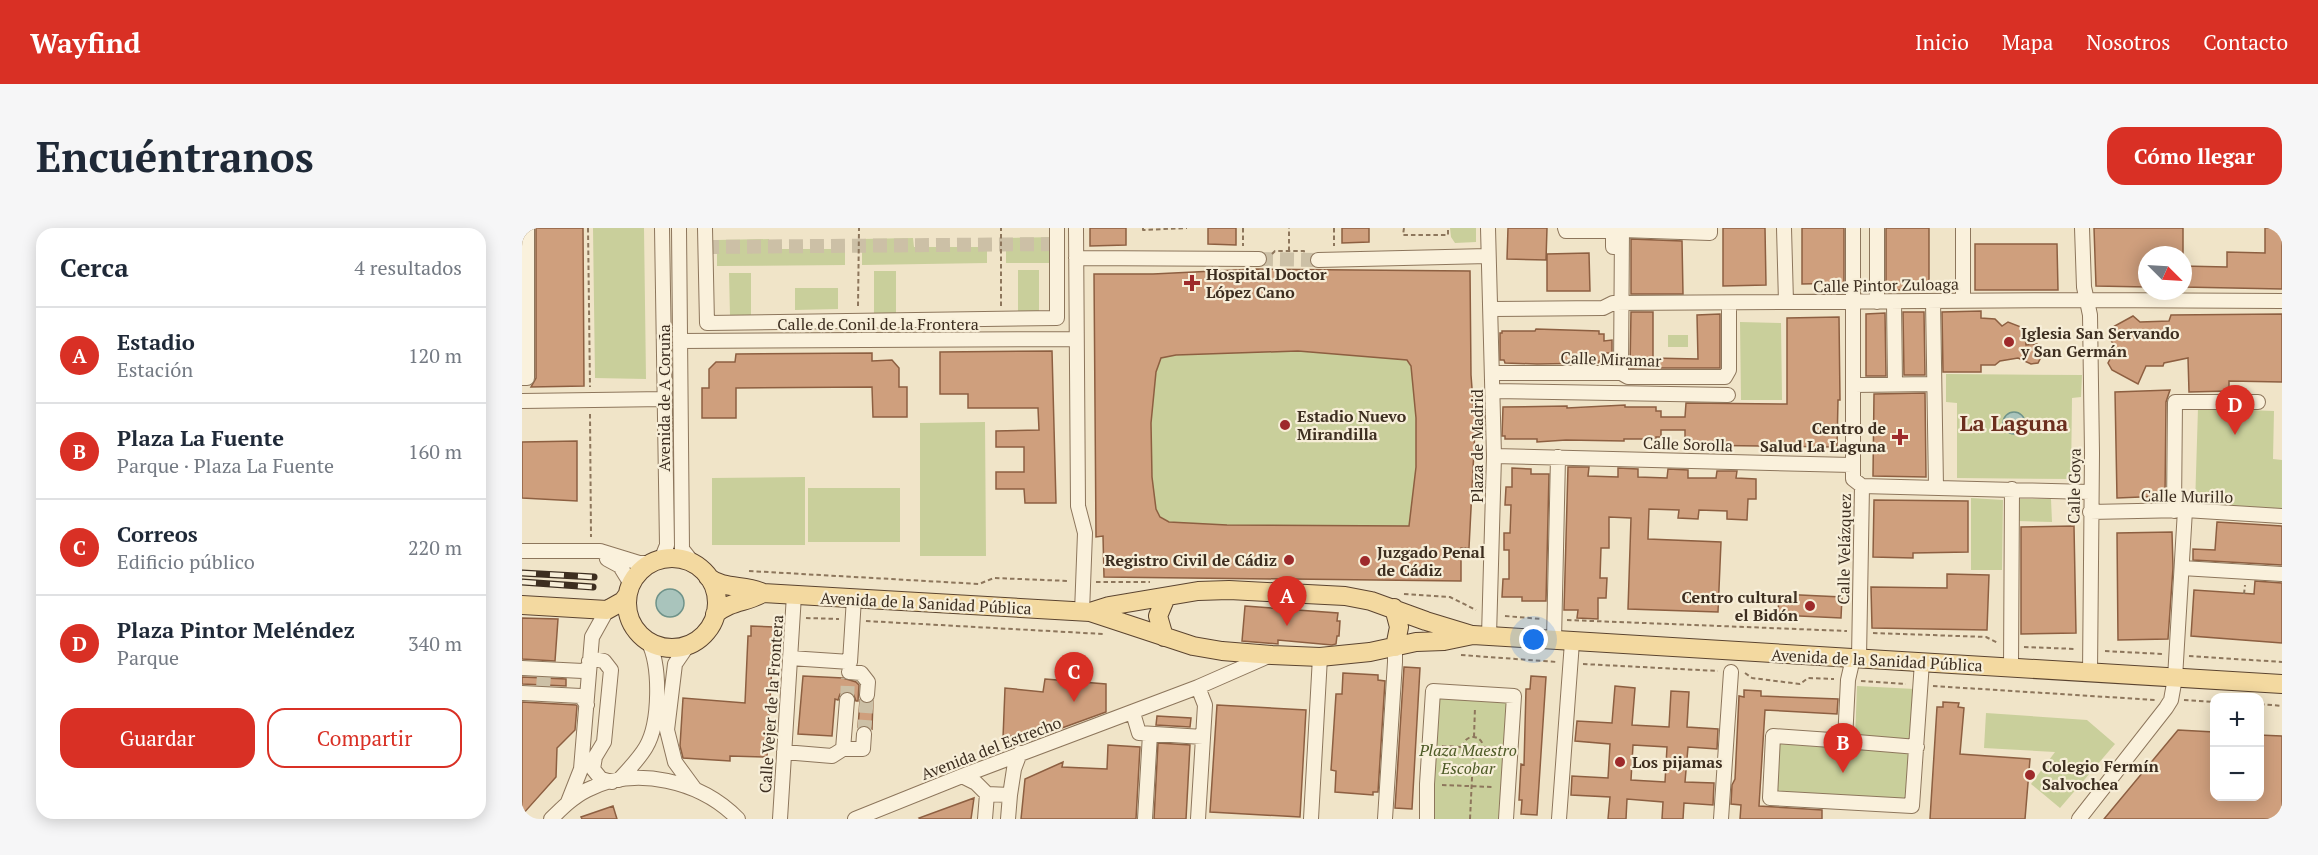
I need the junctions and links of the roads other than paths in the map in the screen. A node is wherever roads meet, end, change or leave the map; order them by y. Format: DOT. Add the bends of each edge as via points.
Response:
graph roads {
  1 [pos="527,228"];
  2 [pos="662,228"];
  3 [pos="679,228"];
  4 [pos="705,228"];
  5 [pos="1057,228"];
  6 [pos="1076,228"];
  7 [pos="1488,228"];
  8 [pos="1565,228"];
  9 [pos="1710,228"];
  10 [pos="1784,228"];
  11 [pos="1853,228"];
  12 [pos="1877,228"];
  13 [pos="1963,228"];
  14 [pos="2082,228"];
  15 [pos="1622,229"];
  16 [pos="1057,244"];
  17 [pos="1076,244"];
  18 [pos="705,247"];
  19 [pos="680,248"];
  20 [pos="1488,256"];
  21 [pos="1076,258"];
  22 [pos="1264,258"];
  23 [pos="1312,261"];
  24 [pos="1963,300"];
  25 [pos="2087,300"];
  26 [pos="1786,302"];
  27 [pos="1854,302"];
  28 [pos="1877,302"];
  29 [pos="1894,302"];
  30 [pos="1933,302"];
  31 [pos="2282,302"];
  32 [pos="1729,303"];
  33 [pos="1617,304"];
  34 [pos="1492,309"];
  35 [pos="1076,339"];
  36 [pos="680,341"];
  37 [pos="1493,373"];
  38 [pos="1621,373"];
  39 [pos="522,378"];
  40 [pos="1894,381"];
  41 [pos="1934,384"];
  42 [pos="1854,385"];
  43 [pos="1493,391"];
  44 [pos="1728,395"];
  45 [pos="665,399"];
  46 [pos="522,401"];
  47 [pos="2258,402"];
  48 [pos="1494,456"];
  49 [pos="1558,457"];
  50 [pos="1852,465"];
  51 [pos="1862,486"];
  52 [pos="1936,487"];
  53 [pos="2012,489"];
  54 [pos="2090,492"];
  55 [pos="2179,511"];
  56 [pos="2090,512"];
  57 [pos="2282,516"];
  58 [pos="522,551"];
  59 [pos="591,552"];
  60 [pos="656,561"];
  61 [pos="693,563"];
  62 [pos="2181,568"];
  63 [pos="2282,574"];
  64 [pos="708,577"];
  65 [pos="629,589"];
  66 [pos="763,593"];
  67 [pos="794,595"];
  68 [pos="1166,597"];
  69 [pos="854,598"];
  70 [pos="1396,601"];
  71 [pos="522,605"];
  72 [pos="607,610"];
  73 [pos="1086,612"];
  74 [pos="715,615"];
  75 [pos="1481,635"];
  76 [pos="1164,637"];
  77 [pos="648,641"];
  78 [pos="1563,641"];
  79 [pos="688,645"];
  80 [pos="1395,647"];
  81 [pos="1272,655"];
  82 [pos="1320,657"];
  83 [pos="790,658"];
  84 [pos="1856,658"];
  85 [pos="1922,662"];
  86 [pos="589,664"];
  87 [pos="522,668"];
  88 [pos="2011,668"];
  89 [pos="849,671"];
  90 [pos="1731,672"];
  91 [pos="2090,673"];
  92 [pos="2175,678"];
  93 [pos="544,682"];
  94 [pos="2282,684"];
  95 [pos="1198,687"];
  96 [pos="522,693"];
  97 [pos="867,695"];
  98 [pos="847,700"];
  99 [pos="587,705"];
  100 [pos="1133,713"];
  101 [pos="864,734"];
  102 [pos="1150,734"];
  103 [pos="1203,737"];
  104 [pos="1845,741"];
  105 [pos="1917,747"];
  106 [pos="843,748"];
  107 [pos="784,752"];
  108 [pos="1020,753"];
  109 [pos="962,776"];
  110 [pos="616,781"];
  111 [pos="694,788"];
  112 [pos="987,794"];
  113 [pos="1010,795"];
  114 [pos="568,802"];
  115 [pos="779,818"];
  116 [pos="551,819"];
  117 [pos="738,819"];
  118 [pos="855,819"];
  119 [pos="985,819"];
  120 [pos="1008,819"];
  121 [pos="1145,819"];
  122 [pos="1198,819"];
  123 [pos="1311,819"];
  124 [pos="1385,819"];
  125 [pos="1427,819"];
  126 [pos="1506,819"];
  127 [pos="1559,819"];
  128 [pos="1721,819"];
  129 [pos="2079,819"];
  1 -- 39 [label="street" via="527,378"];
  2 -- 45 [label="street, Avenida de A Coruña"];
  3 -- 19 [label="street, Avenida de A Coruña"];
  4 -- 18 [label="street"];
  5 -- 16 [label="street"];
  6 -- 17 [label="street"];
  7 -- 20 [label="street, Plaza de Madrid"];
  8 -- 33 [label="street" via="1613,231"];
  9 -- 15 [label="street" via="1710,233"];
  10 -- 26 [label="street"];
  11 -- 27 [label="street, Calle Velázquez"];
  12 -- 28 [label="street"];
  13 -- 24 [label="street"];
  14 -- 25 [label="street, Calle Goya"];
  15 -- 33 [label="street"];
  16 -- 17 [label="street"];
  16 -- 18 [label="street" via="1058,318 707,323"];
  17 -- 21 [label="street"];
  18 -- 19 [label="street"];
  19 -- 36 [label="street, Avenida de A Coruña"];
  20 -- 23 [label="street"];
  20 -- 34 [label="street, Plaza de Madrid"];
  21 -- 22 [label="street"];
  21 -- 35 [label="street"];
  24 -- 25 [label="street, Calle Pintor Zuloaga"];
  24 -- 30 [label="street, Calle Pintor Zuloaga"];
  25 -- 31 [label="street, Calle Pintor Zuloaga"];
  25 -- 54 [label="street, Calle Goya"];
  26 -- 27 [label="street, Calle Pintor Zuloaga"];
  26 -- 32 [label="street, Calle Pintor Zuloaga"];
  27 -- 28 [label="street, Calle Pintor Zuloaga"];
  27 -- 42 [label="street, Calle Velázquez"];
  28 -- 29 [label="street, Calle Pintor Zuloaga"];
  29 -- 30 [label="street, Calle Pintor Zuloaga"];
  29 -- 40 [label="street"];
  30 -- 41 [label="street"];
  32 -- 33 [label="street, Calle Pintor Zuloaga"];
  32 -- 38 [label="street, Calle Miramar" via="1725,376 1628,377"];
  33 -- 34 [label="street, Calle Pintor Zuloaga" via="1603,308"];
  33 -- 38 [label="street"];
  34 -- 37 [label="street, Plaza de Madrid"];
  35 -- 36 [label="street, Calle de Conil de la Frontera"];
  35 -- 73 [label="street" via="1078,506 1085,533 1082,582"];
  36 -- 61 [label="street, Avenida de A Coruña" via="682,549"];
  37 -- 38 [label="street, Calle Miramar"];
  37 -- 43 [label="street, Plaza de Madrid"];
  40 -- 41 [label="street"];
  40 -- 42 [label="street"];
  41 -- 52 [label="street"];
  42 -- 50 [label="street, Calle Velázquez"];
  43 -- 44 [label="street, Calle Miramar"];
  43 -- 48 [label="street, Plaza de Madrid"];
  45 -- 46 [label="street"];
  45 -- 60 [label="street, Avenida de A Coruña" via="667,545"];
  47 -- 55 [label="street" via="2175,402"];
  48 -- 49 [label="street, Calle Sorolla"];
  48 -- 75 [label="street, Plaza de Madrid" via="1490,615"];
  49 -- 50 [label="street, Calle Sorolla"];
  49 -- 78 [label="street" via="1556,619"];
  50 -- 51 [label="street, Calle Velázquez" via="1853,479"];
  51 -- 52 [label="street"];
  51 -- 84 [label="street, Calle Velázquez" via="1860,632"];
  52 -- 53 [label="street"];
  53 -- 54 [label="street"];
  53 -- 88 [label="street"];
  54 -- 56 [label="street, Calle Goya"];
  55 -- 56 [label="street, Calle Murillo"];
  55 -- 57 [label="street, Calle Murillo"];
  55 -- 62 [label="street"];
  56 -- 91 [label="street, Calle Goya"];
  58 -- 59 [label="street"];
  59 -- 60 [label="street" via="639,563"];
  59 -- 65 [label="street" via="620,566"];
  60 -- 61 [label="main road" via="677,558"];
  60 -- 65 [label="main road" via="643,569"];
  61 -- 64 [label="main road"];
  62 -- 63 [label="street"];
  62 -- 92 [label="street"];
  64 -- 66 [label="main road, Avenida de la Sanidad Pública" via="720,584 752,587"];
  64 -- 74 [label="main road" via="716,595"];
  65 -- 72 [label="main road" via="623,601"];
  65 -- 77 [label="main road" via="631,623"];
  66 -- 67 [label="main road, Avenida de la Sanidad Pública"];
  66 -- 74 [label="main road, Avenida de la Sanidad Pública" via="752,600 734,602"];
  67 -- 69 [label="main road, Avenida de la Sanidad Pública"];
  67 -- 83 [label="street, Calle Vejer de la Frontera"];
  68 -- 70 [label="main road, Avenida de la Sanidad Pública" via="1229,590"];
  68 -- 73 [label="main road, Avenida de la Sanidad Pública"];
  68 -- 76 [label="main road" via="1158,616"];
  69 -- 73 [label="main road, Avenida de la Sanidad Pública"];
  69 -- 89 [label="street"];
  70 -- 75 [label="main road, Avenida de la Sanidad Pública" via="1426,621"];
  70 -- 80 [label="main road" via="1399,627"];
  71 -- 72 [label="main road"];
  72 -- 86 [label="street" via="592,637"];
  73 -- 76 [label="main road, Avenida de la Sanidad Pública"];
  74 -- 79 [label="main road" via="706,632"];
  75 -- 78 [label="main road, Avenida de la Sanidad Pública"];
  75 -- 80 [label="main road, Avenida de la Sanidad Pública"];
  76 -- 81 [label="main road, Avenida de la Sanidad Pública" via="1222,651"];
  77 -- 79 [label="main road" via="671,648"];
  77 -- 110 [label="street" via="654,652 657,685 653,729 646,747"];
  78 -- 84 [label="main road, Avenida de la Sanidad Pública"];
  78 -- 127 [label="street"];
  79 -- 111 [label="street" via="675,664 667,730 675,762"];
  80 -- 82 [label="main road, Avenida de la Sanidad Pública"];
  80 -- 124 [label="street"];
  81 -- 82 [label="main road, Avenida de la Sanidad Pública"];
  81 -- 95 [label="street, Avenida del Estrecho"];
  82 -- 123 [label="street"];
  83 -- 89 [label="street"];
  83 -- 107 [label="street, Calle Vejer de la Frontera"];
  84 -- 85 [label="main road, Avenida de la Sanidad Pública"];
  84 -- 104 [label="street, Calle Velázquez" via="1848,680"];
  85 -- 88 [label="main road, Avenida de la Sanidad Pública"];
  85 -- 105 [label="street"];
  86 -- 93 [label="street" via="583,671"];
  86 -- 99 [label="street"];
  86 -- 110 [label="street" via="593,659 604,661 611,670 604,742 593,769 601,779"];
  87 -- 93 [label="street"];
  88 -- 91 [label="main road, Avenida de la Sanidad Pública"];
  89 -- 97 [label="street" via="861,673 868,682"];
  90 -- 128 [label="street"];
  91 -- 92 [label="main road, Avenida de la Sanidad Pública"];
  92 -- 94 [label="main road, Avenida de la Sanidad Pública"];
  92 -- 129 [label="street" via="2166,708"];
  93 -- 96 [label="street"];
  93 -- 99 [label="street" via="581,696"];
  95 -- 100 [label="street, Avenida del Estrecho"];
  95 -- 103 [label="street" via="1205,705"];
  98 -- 106 [label="street"];
  99 -- 114 [label="street" via="582,769"];
  100 -- 102 [label="street" via="1140,733"];
  100 -- 108 [label="street, Avenida del Estrecho"];
  101 -- 106 [label="street" via="863,749"];
  102 -- 103 [label="street"];
  102 -- 121 [label="street"];
  103 -- 122 [label="street"];
  104 -- 105 [label="street"];
  104 -- 105 [label="street" via="1773,736 1770,798 1912,806"];
  106 -- 107 [label="street" via="832,756"];
  107 -- 115 [label="street, Calle Vejer de la Frontera"];
  108 -- 109 [label="street, Avenida del Estrecho"];
  108 -- 113 [label="street"];
  109 -- 112 [label="street"];
  109 -- 118 [label="street, Avenida del Estrecho"];
  110 -- 111 [label="street" via="663,780"];
  110 -- 114 [label="street" via="588,789"];
  111 -- 117 [label="street"];
  112 -- 113 [label="street"];
  112 -- 119 [label="street"];
  113 -- 120 [label="street"];
  114 -- 116 [label="street"];
  125 -- 126 [label="street" via="1433,691 1514,696"];
}
